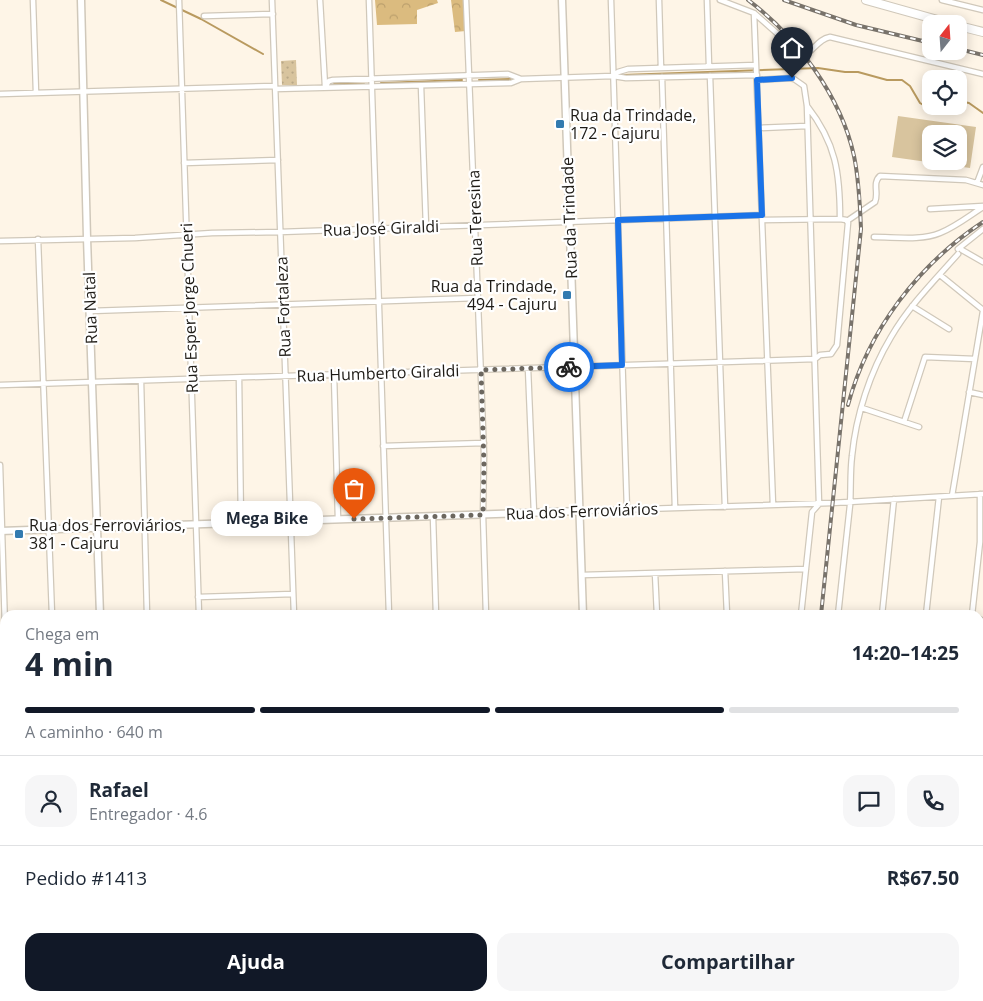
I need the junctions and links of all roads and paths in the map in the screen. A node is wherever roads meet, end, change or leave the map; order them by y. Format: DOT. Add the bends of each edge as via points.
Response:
graph roads {
  1 [pos="33,0"];
  2 [pos="81,0"];
  3 [pos="272,0"];
  4 [pos="320,0"];
  5 [pos="369,0"];
  6 [pos="466,0"];
  7 [pos="562,0"];
  8 [pos="610,0"];
  9 [pos="659,0"];
  10 [pos="707,0"];
  11 [pos="720,0"];
  12 [pos="866,0"];
  13 [pos="942,0"];
  14 [pos="949,1"];
  15 [pos="179,2"];
  16 [pos="983,10"];
  17 [pos="754,13"];
  18 [pos="273,14"];
  19 [pos="204,16"];
  20 [pos="922,16"];
  21 [pos="968,28"];
  22 [pos="983,32"];
  23 [pos="756,65"];
  24 [pos="709,66"];
  25 [pos="661,68"];
  26 [pos="983,74"];
  27 [pos="469,75"];
  28 [pos="613,76"];
  29 [pos="710,76"];
  30 [pos="662,77"];
  31 [pos="757,77"];
  32 [pos="372,78"];
  33 [pos="564,78"];
  34 [pos="521,79"];
  35 [pos="469,84"];
  36 [pos="421,86"];
  37 [pos="325,87"];
  38 [pos="275,88"];
  39 [pos="372,88"];
  40 [pos="182,89"];
  41 [pos="84,92"];
  42 [pos="36,93"];
  43 [pos="0,94"];
  44 [pos="806,106"];
  45 [pos="807,126"];
  46 [pos="759,128"];
  47 [pos="278,160"];
  48 [pos="184,163"];
  49 [pos="983,167"];
  50 [pos="977,183"];
  51 [pos="983,185"];
  52 [pos="983,206"];
  53 [pos="930,209"];
  54 [pos="715,217"];
  55 [pos="666,218"];
  56 [pos="762,218"];
  57 [pos="840,219"];
  58 [pos="618,220"];
  59 [pos="811,220"];
  60 [pos="848,221"];
  61 [pos="569,222"];
  62 [pos="475,225"];
  63 [pos="426,227"];
  64 [pos="376,228"];
  65 [pos="983,229"];
  66 [pos="280,232"];
  67 [pos="187,235"];
  68 [pos="874,237"];
  69 [pos="87,238"];
  70 [pos="38,239"];
  71 [pos="0,241"];
  72 [pos="959,251"];
  73 [pos="983,262"];
  74 [pos="940,274"];
  75 [pos="478,298"];
  76 [pos="379,301"];
  77 [pos="283,304"];
  78 [pos="912,306"];
  79 [pos="188,307"];
  80 [pos="90,310"];
  81 [pos="983,310"];
  82 [pos="949,329"];
  83 [pos="815,359"];
  84 [pos="975,359"];
  85 [pos="768,361"];
  86 [pos="720,362"];
  87 [pos="671,364"];
  88 [pos="622,365"];
  89 [pos="574,367"];
  90 [pos="528,368"];
  91 [pos="481,370"];
  92 [pos="381,373"];
  93 [pos="334,375"];
  94 [pos="285,376"];
  95 [pos="238,378"];
  96 [pos="190,379"];
  97 [pos="141,381"];
  98 [pos="92,382"];
  99 [pos="45,384"];
  100 [pos="0,385"];
  101 [pos="969,392"];
  102 [pos="983,395"];
  103 [pos="862,408"];
  104 [pos="904,422"];
  105 [pos="919,427"];
  106 [pos="484,443"];
  107 [pos="384,446"];
  108 [pos="0,465"];
  109 [pos="982,494"];
  110 [pos="952,496"];
  111 [pos="939,497"];
  112 [pos="894,500"];
  113 [pos="850,502"];
  114 [pos="819,504"];
  115 [pos="773,505"];
  116 [pos="725,507"];
  117 [pos="675,508"];
  118 [pos="627,510"];
  119 [pos="580,512"];
  120 [pos="534,513"];
  121 [pos="483,515"];
  122 [pos="433,516"];
  123 [pos="386,518"];
  124 [pos="338,520"];
  125 [pos="290,521"];
  126 [pos="241,523"];
  127 [pos="196,524"];
  128 [pos="145,526"];
  129 [pos="97,527"];
  130 [pos="49,529"];
  131 [pos="1,531"];
  132 [pos="806,569"];
  133 [pos="725,571"];
  134 [pos="655,573"];
  135 [pos="976,573"];
  136 [pos="582,575"];
  137 [pos="983,575"];
  138 [pos="293,594"];
  139 [pos="198,597"];
  140 [pos="2,603"];
  141 [pos="52,610"];
  142 [pos="100,610"];
  143 [pos="147,610"];
  144 [pos="199,610"];
  145 [pos="294,610"];
  146 [pos="389,610"];
  147 [pos="436,610"];
  148 [pos="486,610"];
  149 [pos="583,610"];
  150 [pos="657,610"];
  151 [pos="727,610"];
  152 [pos="802,610"];
  153 [pos="839,610"];
  154 [pos="883,610"];
  155 [pos="927,610"];
  156 [pos="972,610"];
  1 -- 42 [label="street"];
  2 -- 41 [label="street, Rua Natal"];
  3 -- 18 [label="street, Rua Fortaleza"];
  4 -- 37 [label="street"];
  5 -- 32 [label="street"];
  6 -- 27 [label="street, Rua Teresina"];
  7 -- 33 [label="street, Rua da Trindade"];
  8 -- 28 [label="street"];
  9 -- 25 [label="street"];
  10 -- 24 [label="street"];
  11 -- 17 [label="street"];
  12 -- 20 [label="main road"];
  13 -- 14 [label="street"];
  14 -- 16 [label="street"];
  15 -- 40 [label="street, Rua Esper Jorge Chueri"];
  17 -- 23 [label="street"];
  17 -- 26 [label="street" via="801,58 823,38 830,37"];
  18 -- 19 [label="street"];
  18 -- 38 [label="street, Rua Fortaleza"];
  21 -- 22 [label="main road"];
  23 -- 24 [label="street"];
  23 -- 31 [label="street"];
  24 -- 25 [label="street"];
  25 -- 28 [label="street" via="622,70"];
  27 -- 32 [label="street"];
  27 -- 34 [label="street" via="508,74"];
  27 -- 35 [label="street, Rua Teresina"];
  28 -- 30 [label="street"];
  28 -- 33 [label="street"];
  28 -- 58 [label="street"];
  29 -- 30 [label="street"];
  29 -- 31 [label="street"];
  29 -- 54 [label="street"];
  30 -- 55 [label="street"];
  31 -- 44 [label="street" via="792,78 801,83 805,88"];
  31 -- 46 [label="street"];
  32 -- 37 [label="street" via="333,80"];
  32 -- 39 [label="street"];
  33 -- 34 [label="street"];
  33 -- 61 [label="street, Rua da Trindade"];
  34 -- 35 [label="street" via="511,83"];
  35 -- 36 [label="street"];
  35 -- 62 [label="street, Rua Teresina"];
  36 -- 39 [label="street"];
  36 -- 63 [label="street"];
  37 -- 38 [label="street"];
  37 -- 39 [label="street"];
  38 -- 40 [label="street"];
  38 -- 47 [label="street, Rua Fortaleza"];
  39 -- 64 [label="street"];
  40 -- 41 [label="street"];
  40 -- 48 [label="street, Rua Esper Jorge Chueri"];
  41 -- 42 [label="street"];
  41 -- 69 [label="street, Rua Natal"];
  42 -- 43 [label="street"];
  44 -- 45 [label="street"];
  44 -- 57 [label="street" via="822,129 836,160"];
  45 -- 46 [label="street"];
  45 -- 59 [label="street"];
  46 -- 56 [label="street"];
  47 -- 48 [label="street"];
  47 -- 66 [label="street, Rua Fortaleza"];
  48 -- 67 [label="street, Rua Esper Jorge Chueri"];
  49 -- 50 [label="street"];
  50 -- 51 [label="street"];
  50 -- 60 [label="street" via="880,176 876,182 875,202"];
  52 -- 53 [label="street"];
  52 -- 68 [label="street" via="940,233"];
  54 -- 55 [label="street, Rua José Giraldi"];
  54 -- 56 [label="street, Rua José Giraldi"];
  54 -- 86 [label="street"];
  55 -- 58 [label="street, Rua José Giraldi"];
  55 -- 87 [label="street"];
  56 -- 59 [label="street, Rua José Giraldi"];
  56 -- 85 [label="street"];
  57 -- 59 [label="street, Rua José Giraldi"];
  57 -- 60 [label="street, Rua José Giraldi"];
  58 -- 61 [label="street, Rua José Giraldi"];
  58 -- 88 [label="street"];
  59 -- 83 [label="street"];
  60 -- 83 [label="street" via="837,345 831,354"];
  61 -- 62 [label="street, Rua José Giraldi"];
  61 -- 89 [label="street, Rua da Trindade"];
  62 -- 63 [label="street, Rua José Giraldi"];
  62 -- 75 [label="street, Rua Teresina"];
  63 -- 64 [label="street, Rua José Giraldi"];
  64 -- 66 [label="street, Rua José Giraldi"];
  64 -- 76 [label="street"];
  65 -- 72 [label="street"];
  66 -- 67 [label="street, Rua José Giraldi"];
  66 -- 77 [label="street, Rua Fortaleza"];
  67 -- 69 [label="street, Rua José Giraldi"];
  67 -- 79 [label="street, Rua Esper Jorge Chueri"];
  69 -- 70 [label="street, Rua José Giraldi"];
  69 -- 80 [label="street, Rua Natal"];
  70 -- 71 [label="street, Rua José Giraldi"];
  70 -- 99 [label="street"];
  72 -- 73 [label="street"];
  72 -- 74 [label="street"];
  74 -- 78 [label="street"];
  74 -- 81 [label="street"];
  75 -- 76 [label="street"];
  75 -- 91 [label="street, Rua Teresina"];
  76 -- 77 [label="street"];
  76 -- 92 [label="street"];
  77 -- 79 [label="street"];
  77 -- 94 [label="street, Rua Fortaleza"];
  78 -- 82 [label="street"];
  78 -- 103 [label="street" via="884,349"];
  79 -- 80 [label="street"];
  79 -- 96 [label="street, Rua Esper Jorge Chueri"];
  80 -- 98 [label="street, Rua Natal"];
  81 -- 84 [label="street"];
  83 -- 85 [label="street, Rua Humberto Giraldi"];
  83 -- 114 [label="street"];
  84 -- 101 [label="street"];
  84 -- 104 [label="street" via="925,357"];
  85 -- 86 [label="street, Rua Humberto Giraldi"];
  85 -- 115 [label="street"];
  86 -- 87 [label="street, Rua Humberto Giraldi"];
  86 -- 116 [label="street"];
  87 -- 88 [label="street, Rua Humberto Giraldi"];
  87 -- 117 [label="street"];
  88 -- 89 [label="street, Rua Humberto Giraldi"];
  88 -- 118 [label="street"];
  89 -- 90 [label="street, Rua Humberto Giraldi"];
  89 -- 119 [label="street, Rua da Trindade"];
  90 -- 91 [label="street, Rua Humberto Giraldi"];
  90 -- 120 [label="street"];
  91 -- 92 [label="street, Rua Humberto Giraldi"];
  91 -- 106 [label="street, Rua Teresina"];
  92 -- 93 [label="street, Rua Humberto Giraldi"];
  92 -- 107 [label="street"];
  93 -- 94 [label="street, Rua Humberto Giraldi"];
  93 -- 124 [label="street"];
  94 -- 95 [label="street, Rua Humberto Giraldi"];
  94 -- 125 [label="street, Rua Fortaleza"];
  95 -- 96 [label="street, Rua Humberto Giraldi"];
  95 -- 126 [label="street"];
  96 -- 97 [label="street, Rua Humberto Giraldi"];
  96 -- 127 [label="street, Rua Esper Jorge Chueri"];
  97 -- 98 [label="street, Rua Humberto Giraldi"];
  97 -- 128 [label="street"];
  98 -- 99 [label="street, Rua Humberto Giraldi"];
  98 -- 129 [label="street, Rua Natal"];
  99 -- 100 [label="street, Rua Humberto Giraldi"];
  99 -- 130 [label="street"];
  101 -- 102 [label="street"];
  101 -- 110 [label="street"];
  103 -- 104 [label="street"];
  103 -- 113 [label="street" via="855,432"];
  104 -- 105 [label="street"];
  106 -- 107 [label="street"];
  106 -- 121 [label="street, Rua Teresina"];
  107 -- 123 [label="street"];
  108 -- 131 [label="street"];
  109 -- 110 [label="street, Rua dos Ferroviários"];
  109 -- 135 [label="street"];
  110 -- 111 [label="street, Rua dos Ferroviários"];
  111 -- 112 [label="street, Rua dos Ferroviários"];
  111 -- 155 [label="street"];
  112 -- 113 [label="street, Rua dos Ferroviários"];
  112 -- 154 [label="street"];
  113 -- 114 [label="street, Rua dos Ferroviários"];
  113 -- 153 [label="street"];
  114 -- 115 [label="street, Rua dos Ferroviários"];
  114 -- 132 [label="street" via="812,512"];
  115 -- 116 [label="street, Rua dos Ferroviários"];
  116 -- 117 [label="street, Rua dos Ferroviários"];
  117 -- 118 [label="street, Rua dos Ferroviários"];
  118 -- 119 [label="street, Rua dos Ferroviários"];
  119 -- 120 [label="street, Rua dos Ferroviários"];
  119 -- 136 [label="street, Rua da Trindade"];
  120 -- 121 [label="street, Rua dos Ferroviários"];
  121 -- 122 [label="street, Rua dos Ferroviários"];
  121 -- 148 [label="street, Rua Teresina"];
  122 -- 123 [label="street, Rua dos Ferroviários"];
  122 -- 147 [label="street"];
  123 -- 124 [label="street, Rua dos Ferroviários"];
  123 -- 146 [label="street"];
  124 -- 125 [label="street, Rua dos Ferroviários"];
  125 -- 126 [label="street, Rua dos Ferroviários"];
  125 -- 138 [label="street, Rua Fortaleza"];
  126 -- 127 [label="street, Rua dos Ferroviários"];
  127 -- 128 [label="street, Rua dos Ferroviários"];
  127 -- 139 [label="street, Rua Esper Jorge Chueri"];
  128 -- 129 [label="street, Rua dos Ferroviários"];
  128 -- 143 [label="street"];
  129 -- 130 [label="street, Rua dos Ferroviários"];
  129 -- 142 [label="street, Rua Natal"];
  130 -- 131 [label="street, Rua dos Ferroviários"];
  130 -- 141 [label="street"];
  131 -- 140 [label="street"];
  132 -- 133 [label="street"];
  132 -- 152 [label="street"];
  133 -- 134 [label="street"];
  133 -- 151 [label="street"];
  134 -- 136 [label="street"];
  134 -- 150 [label="street"];
  135 -- 137 [label="street"];
  135 -- 156 [label="street"];
  136 -- 149 [label="street, Rua da Trindade"];
  138 -- 139 [label="street"];
  138 -- 145 [label="street, Rua Fortaleza"];
  139 -- 144 [label="street, Rua Esper Jorge Chueri"];
}
